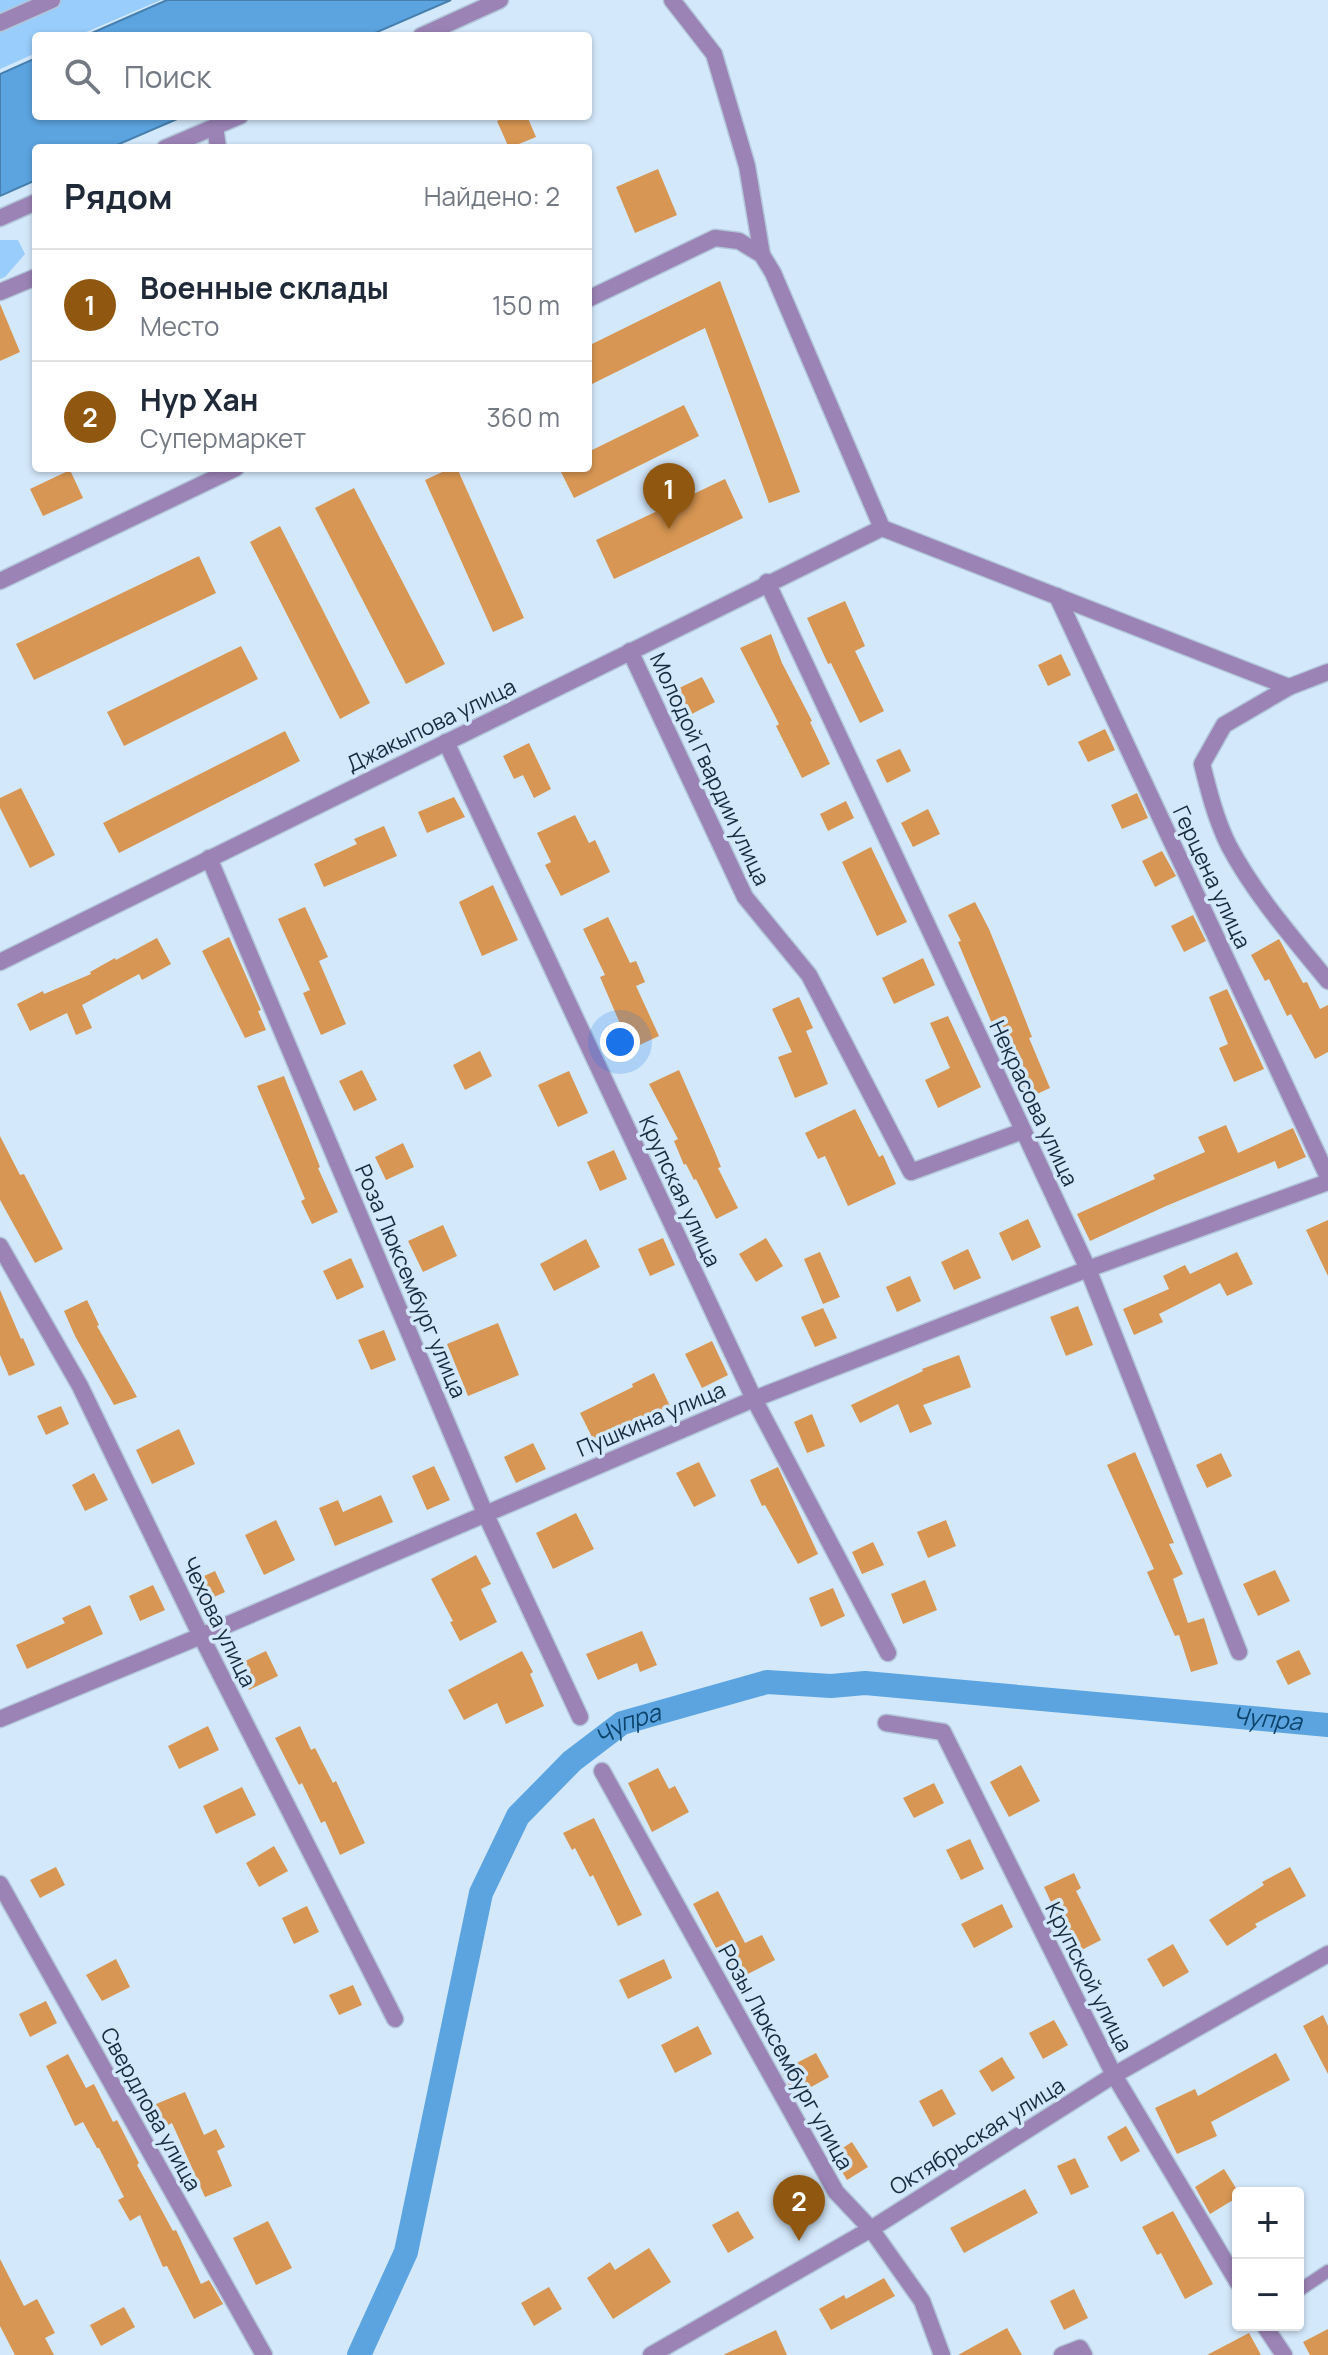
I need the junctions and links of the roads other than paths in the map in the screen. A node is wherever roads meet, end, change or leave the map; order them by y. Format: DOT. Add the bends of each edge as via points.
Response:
graph roads {
  1 [pos="52,0"];
  2 [pos="500,0"];
  3 [pos="672,0"];
  4 [pos="0,23"];
  5 [pos="430,32"];
  6 [pos="230,120"];
  7 [pos="215,126"];
  8 [pos="174,144"];
  9 [pos="217,144"];
  10 [pos="32,204"];
  11 [pos="0,218"];
  12 [pos="762,255"];
  13 [pos="32,279"];
  14 [pos="0,292"];
  15 [pos="592,297"];
  16 [pos="228,472"];
  17 [pos="882,528"];
  18 [pos="0,581"];
  19 [pos="767,582"];
  20 [pos="1057,596"];
  21 [pos="630,651"];
  22 [pos="1328,672"];
  23 [pos="1289,687"];
  24 [pos="446,742"];
  25 [pos="209,858"];
  26 [pos="0,962"];
  27 [pos="1328,981"];
  28 [pos="1023,1131"];
  29 [pos="1328,1180"];
  30 [pos="0,1246"];
  31 [pos="1088,1269"];
  32 [pos="754,1399"];
  33 [pos="485,1513"];
  34 [pos="201,1636"];
  35 [pos="1239,1652"];
  36 [pos="888,1653"];
  37 [pos="580,1717"];
  38 [pos="0,1719"];
  39 [pos="886,1723"];
  40 [pos="602,1771"];
  41 [pos="0,1884"];
  42 [pos="1328,1954"];
  43 [pos="395,2019"];
  44 [pos="1114,2075"];
  45 [pos="871,2229"];
  46 [pos="1328,2271"];
  47 [pos="1232,2273"];
  48 [pos="1304,2287"];
  49 [pos="1268,2331"];
  50 [pos="264,2355"];
  51 [pos="651,2355"];
  52 [pos="942,2355"];
  53 [pos="1062,2355"];
  54 [pos="1084,2355"];
  55 [pos="1284,2355"];
  1 -- 4 [label="street"];
  2 -- 5 [label="street"];
  3 -- 12 [label="street" via="714,54 747,166"];
  6 -- 7 [label="street"];
  7 -- 8 [label="street"];
  7 -- 9 [label="street"];
  10 -- 11 [label="street"];
  12 -- 15 [label="street" via="739,241 715,238"];
  12 -- 17 [label="street"];
  13 -- 14 [label="street"];
  16 -- 18 [label="street"];
  17 -- 19 [label="street, Джакыпова улица"];
  17 -- 20 [label="street"];
  19 -- 21 [label="street, Джакыпова улица"];
  19 -- 28 [label="street, Некрасова улица"];
  20 -- 23 [label="street"];
  20 -- 29 [label="street, Герцена улица"];
  21 -- 24 [label="street, Джакыпова улица"];
  21 -- 28 [label="street, Молодой Гвардии улица" via="745,897 809,975 911,1172"];
  22 -- 23 [label="street"];
  23 -- 27 [label="street" via="1224,725 1202,764 1229,846"];
  24 -- 25 [label="street, Джакыпова улица"];
  24 -- 32 [label="street, Крупская улица"];
  25 -- 26 [label="street, Джакыпова улица"];
  25 -- 33 [label="street, Роза Люксембург улица"];
  28 -- 31 [label="street, Некрасова улица"];
  29 -- 31 [label="street, Пушкина улица"];
  30 -- 34 [label="street, Чехова улица" via="80,1386"];
  31 -- 32 [label="street, Пушкина улица"];
  31 -- 35 [label="street, Некрасова улица"];
  32 -- 33 [label="street, Пушкина улица"];
  32 -- 36 [label="street, Крупская улица"];
  33 -- 34 [label="street, Пушкина улица"];
  33 -- 37 [label="street, Роза Люксембург улица"];
  34 -- 38 [label="street, Пушкина улица"];
  34 -- 43 [label="street, Чехова улица"];
  39 -- 44 [label="street, Крупской улица" via="943,1732"];
  40 -- 45 [label="street, Розы Люксембург улица" via="836,2192"];
  41 -- 50 [label="street, Свердлова улица"];
  42 -- 44 [label="street, Октябрьская улица"];
  44 -- 45 [label="street, Октябрьская улица"];
  44 -- 47 [label="street, Крупской улица"];
  45 -- 51 [label="street, Октябрьская улица"];
  45 -- 52 [label="street, Розы Люксембург улица" via="922,2301"];
  46 -- 48 [label="lane"];
  49 -- 55 [label="street"];
  53 -- 54 [label="street" via="1080,2348"];
}
